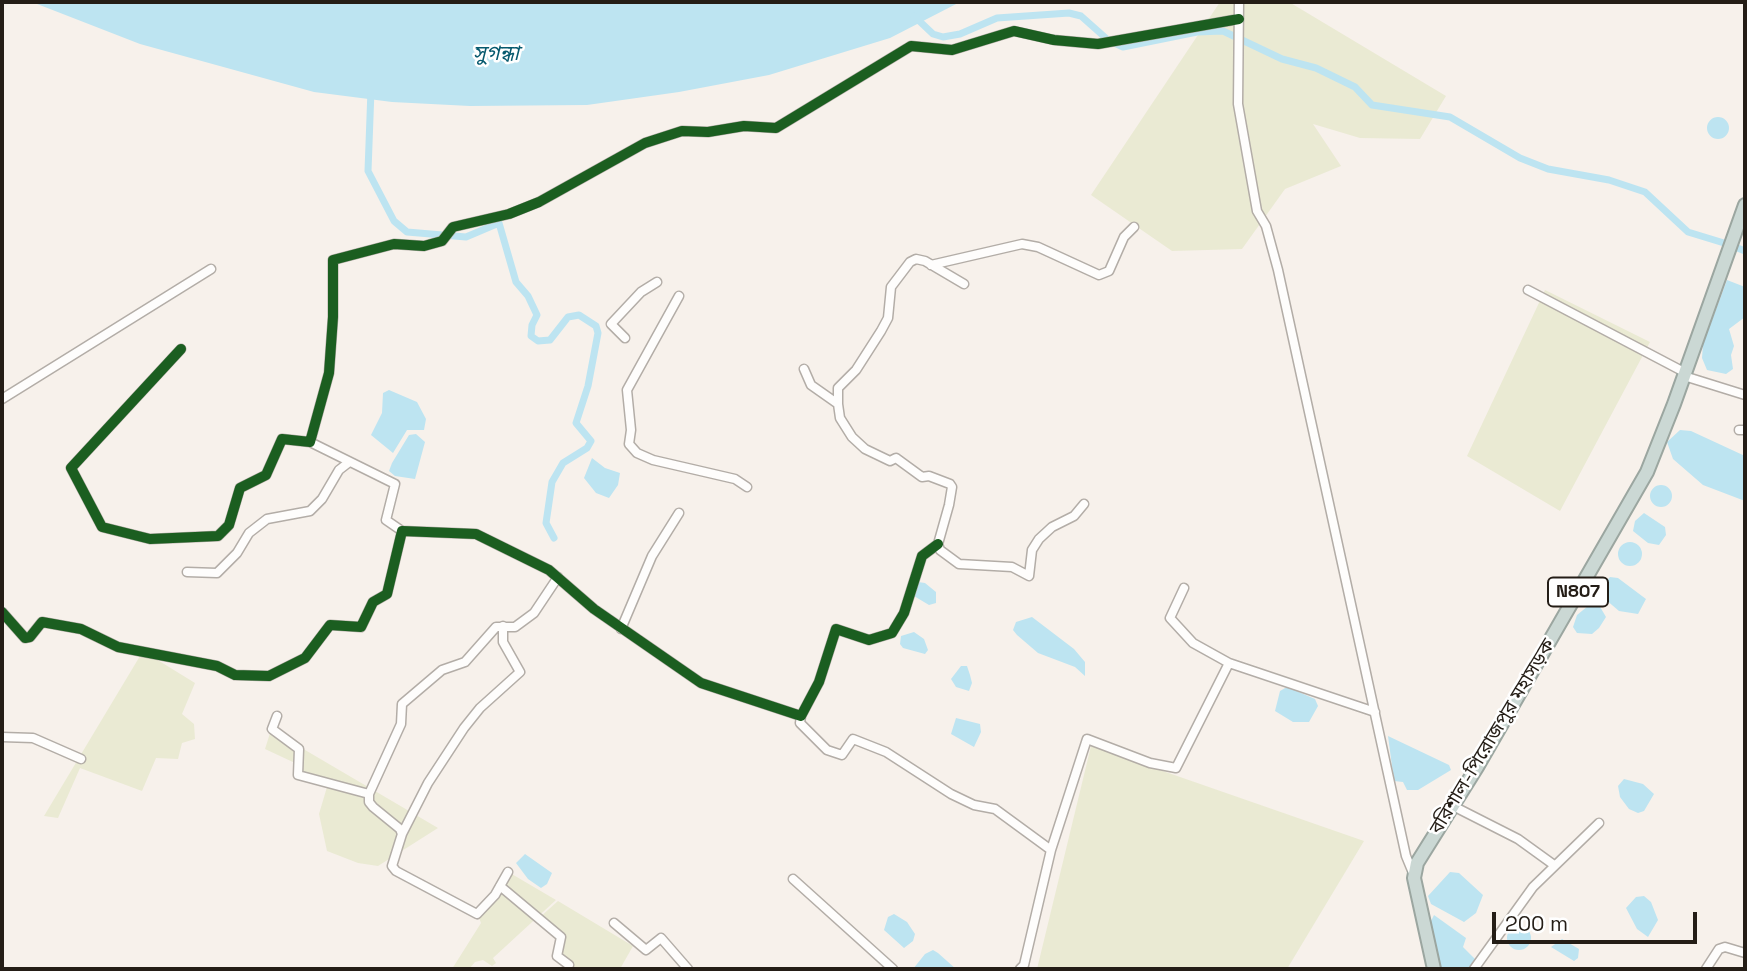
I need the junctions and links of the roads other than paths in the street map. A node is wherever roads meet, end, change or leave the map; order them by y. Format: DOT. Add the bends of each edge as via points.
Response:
graph roads {
  1 [pos="1239,2"];
  2 [pos="1238,19"];
  3 [pos="1745,205"];
  4 [pos="1134,227"];
  5 [pos="1740,231"];
  6 [pos="931,265"];
  7 [pos="211,269"];
  8 [pos="657,282"];
  9 [pos="964,284"];
  10 [pos="1528,290"];
  11 [pos="679,296"];
  12 [pos="625,338"];
  13 [pos="181,349"];
  14 [pos="804,369"];
  15 [pos="1685,375"];
  16 [pos="1745,395"];
  17 [pos="2,399"];
  18 [pos="838,404"];
  19 [pos="310,442"];
  20 [pos="348,463"];
  21 [pos="747,487"];
  22 [pos="1084,504"];
  23 [pos="679,513"];
  24 [pos="402,531"];
  25 [pos="938,544"];
  26 [pos="187,572"];
  27 [pos="558,577"];
  28 [pos="1184,588"];
  29 [pos="2,611"];
  30 [pos="503,626"];
  31 [pos="621,629"];
  32 [pos="1229,663"];
  33 [pos="1375,712"];
  34 [pos="277,716"];
  35 [pos="801,716"];
  36 [pos="2,737"];
  37 [pos="81,759"];
  38 [pos="369,794"];
  39 [pos="1453,806"];
  40 [pos="1599,823"];
  41 [pos="402,834"];
  42 [pos="1051,850"];
  43 [pos="1555,865"];
  44 [pos="508,872"];
  45 [pos="1415,876"];
  46 [pos="793,879"];
  47 [pos="500,886"];
  48 [pos="614,923"];
  49 [pos="1745,953"];
  50 [pos="569,965"];
  51 [pos="688,969"];
  52 [pos="893,969"];
  53 [pos="1020,969"];
  54 [pos="1434,969"];
  55 [pos="1474,969"];
  56 [pos="1706,969"];
  1 -- 2 [label="street"];
  2 -- 19 [label="street" via="1098,44 1014,31 952,50 911,46 776,128 682,131 645,143 539,202 453,227 442,241 424,246 394,244 333,260 329,373"];
  2 -- 33 [label="street" via="1238,104 1257,211 1266,226 1281,281"];
  3 -- 5 [label="highway, বরিশাল-পিরোজপুর মহাসড়ক / N807"];
  4 -- 6 [label="street" via="1124,237 1109,271 1099,275 1023,244"];
  5 -- 15 [label="highway, বরিশাল-পিরোজপুর মহাসড়ক / N807"];
  6 -- 9 [label="street"];
  6 -- 18 [label="street" via="916,259 891,287 888,318 856,370 838,388"];
  7 -- 17 [label="street"];
  8 -- 12 [label="street" via="611,324"];
  10 -- 15 [label="street"];
  11 -- 21 [label="street" via="627,390 629,444 653,460 735,479"];
  13 -- 19 [label="street" via="71,468 102,527 150,539 218,536 229,525 240,488 266,475 282,439"];
  14 -- 18 [label="street" via="811,385"];
  15 -- 16 [label="street"];
  15 -- 39 [label="highway, বরিশাল-পিরোজপুর মহাসড়ক / N807" via="1647,472"];
  18 -- 25 [label="street" via="840,418 865,449 890,461 896,458 922,477 950,484"];
  19 -- 20 [label="street"];
  20 -- 24 [label="street" via="395,484 386,520"];
  20 -- 26 [label="street" via="310,511 267,519 249,533 217,573"];
  22 -- 25 [label="street" via="1039,539 1032,550 1029,576 1012,567 959,564"];
  23 -- 31 [label="street" via="652,556"];
  24 -- 27 [label="street" via="476,534"];
  24 -- 29 [label="street" via="387,594 373,603 361,627 330,625 305,658 268,676 235,675 218,667 117,647 81,629 42,622 25,638"];
  25 -- 35 [label="street" via="922,556 904,613 892,633 869,640 835,629 819,682"];
  27 -- 30 [label="street" via="534,613 515,628"];
  27 -- 31 [label="street"];
  28 -- 32 [label="street" via="1170,618 1193,643"];
  30 -- 38 [label="street" via="496,627 466,662 442,670 402,704 401,724"];
  30 -- 41 [label="street" via="503,642 520,672 464,728"];
  31 -- 35 [label="street" via="701,683"];
  32 -- 33 [label="street"];
  32 -- 42 [label="street" via="1177,768 1150,763 1087,739"];
  33 -- 45 [label="street" via="1406,856"];
  34 -- 38 [label="street" via="272,729 299,749 298,775"];
  35 -- 42 [label="street" via="800,723 827,750 842,755 853,739 886,752 951,794 974,805 995,808"];
  36 -- 37 [label="street" via="33,738"];
  38 -- 41 [label="street" via="369,802"];
  39 -- 43 [label="street" via="1518,839"];
  39 -- 45 [label="highway, বরিশাল-পিরোজপুর মহাসড়ক / N807" via="1417,863"];
  40 -- 43 [label="street"];
  41 -- 47 [label="street" via="392,866 409,879 477,914"];
  42 -- 53 [label="street"];
  43 -- 55 [label="street" via="1533,887"];
  44 -- 47 [label="street"];
  45 -- 54 [label="highway"];
  46 -- 52 [label="street"];
  47 -- 50 [label="street" via="561,937 556,956"];
  48 -- 51 [label="street" via="646,950 661,938"];
  49 -- 56 [label="street" via="1719,949"];
}
